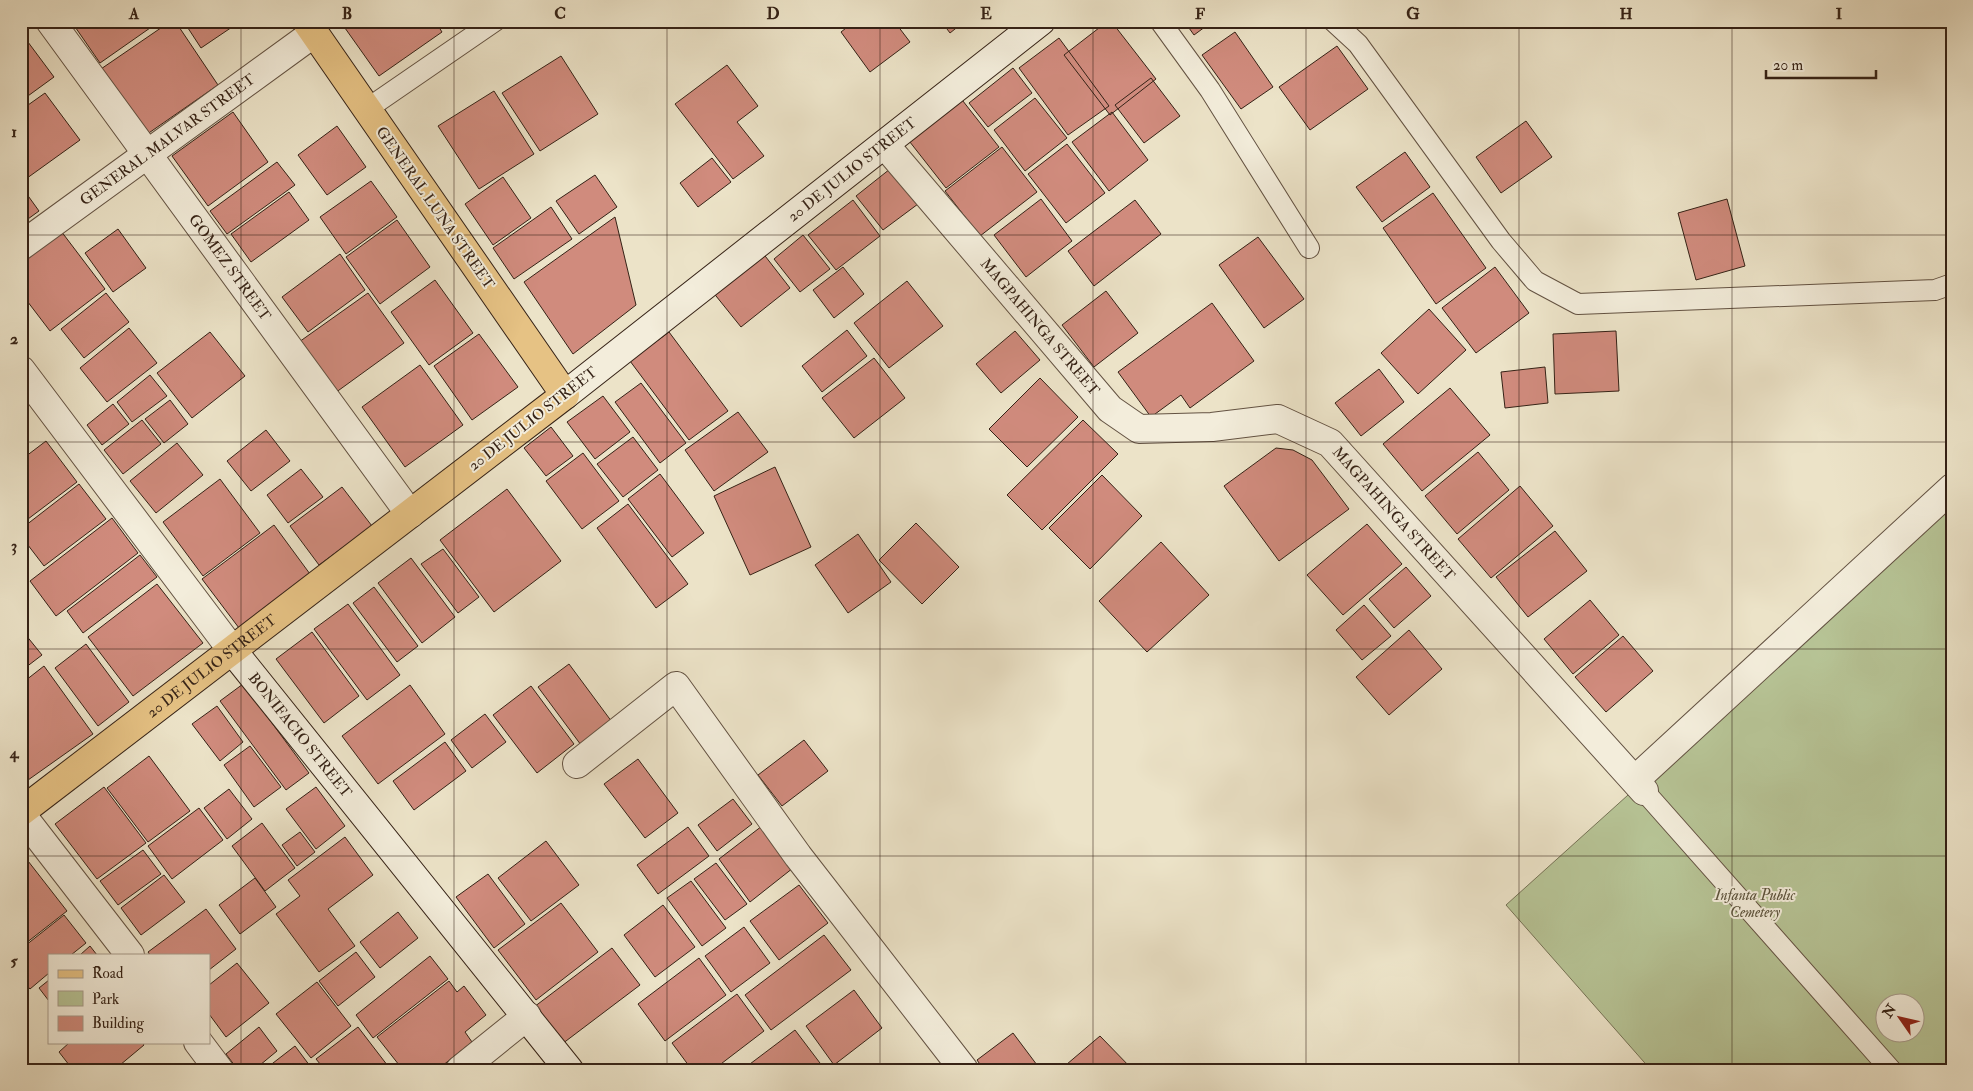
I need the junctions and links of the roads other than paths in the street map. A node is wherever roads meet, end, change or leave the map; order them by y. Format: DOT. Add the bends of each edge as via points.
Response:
graph roads {
  1 [pos="50,21"];
  2 [pos="495,21"];
  3 [pos="1041,21"];
  4 [pos="1160,21"];
  5 [pos="1332,21"];
  6 [pos="310,27"];
  7 [pos="367,109"];
  8 [pos="885,145"];
  9 [pos="147,154"];
  10 [pos="21,246"];
  11 [pos="1309,248"];
  12 [pos="1952,284"];
  13 [pos="21,370"];
  14 [pos="565,395"];
  15 [pos="1952,488"];
  16 [pos="410,514"];
  17 [pos="232,650"];
  18 [pos="577,764"];
  19 [pos="1639,786"];
  20 [pos="21,813"];
  21 [pos="129,954"];
  22 [pos="527,1016"];
  23 [pos="200,1044"];
  24 [pos="219,1070"];
  25 [pos="460,1070"];
  26 [pos="569,1070"];
  27 [pos="964,1070"];
  28 [pos="1891,1070"];
  1 -- 9 [label="street, GOMEZ STREET"];
  2 -- 7 [label="lane"];
  3 -- 8 [label="street, 20 DE JULIO STREET"];
  4 -- 11 [label="lane" via="1210,90"];
  5 -- 12 [label="lane" via="1358,44 1501,240 1535,281 1578,304 1935,290"];
  6 -- 7 [label="main road, GENERAL LUNA STREET"];
  6 -- 9 [label="street, GENERAL MALVAR STREET"];
  7 -- 14 [label="main road, GENERAL LUNA STREET"];
  8 -- 14 [label="street, 20 DE JULIO STREET"];
  8 -- 19 [label="street, MAGPAHINGA STREET" via="1110,409 1139,429 1212,427 1278,419 1330,443"];
  9 -- 10 [label="street, GENERAL MALVAR STREET"];
  9 -- 16 [label="street, GOMEZ STREET"];
  13 -- 17 [label="street, BONIFACIO STREET"];
  14 -- 16 [label="main road, 20 DE JULIO STREET"];
  15 -- 19 [label="street"];
  16 -- 17 [label="main road, 20 DE JULIO STREET"];
  17 -- 20 [label="main road, 20 DE JULIO STREET"];
  17 -- 22 [label="street, BONIFACIO STREET"];
  18 -- 27 [label="street" via="676,686 798,856"];
  19 -- 28 [label="lane"];
  20 -- 21 [label="street"];
  22 -- 25 [label="street"];
  22 -- 26 [label="street, BONIFACIO STREET"];
  23 -- 24 [label="street"];
}
